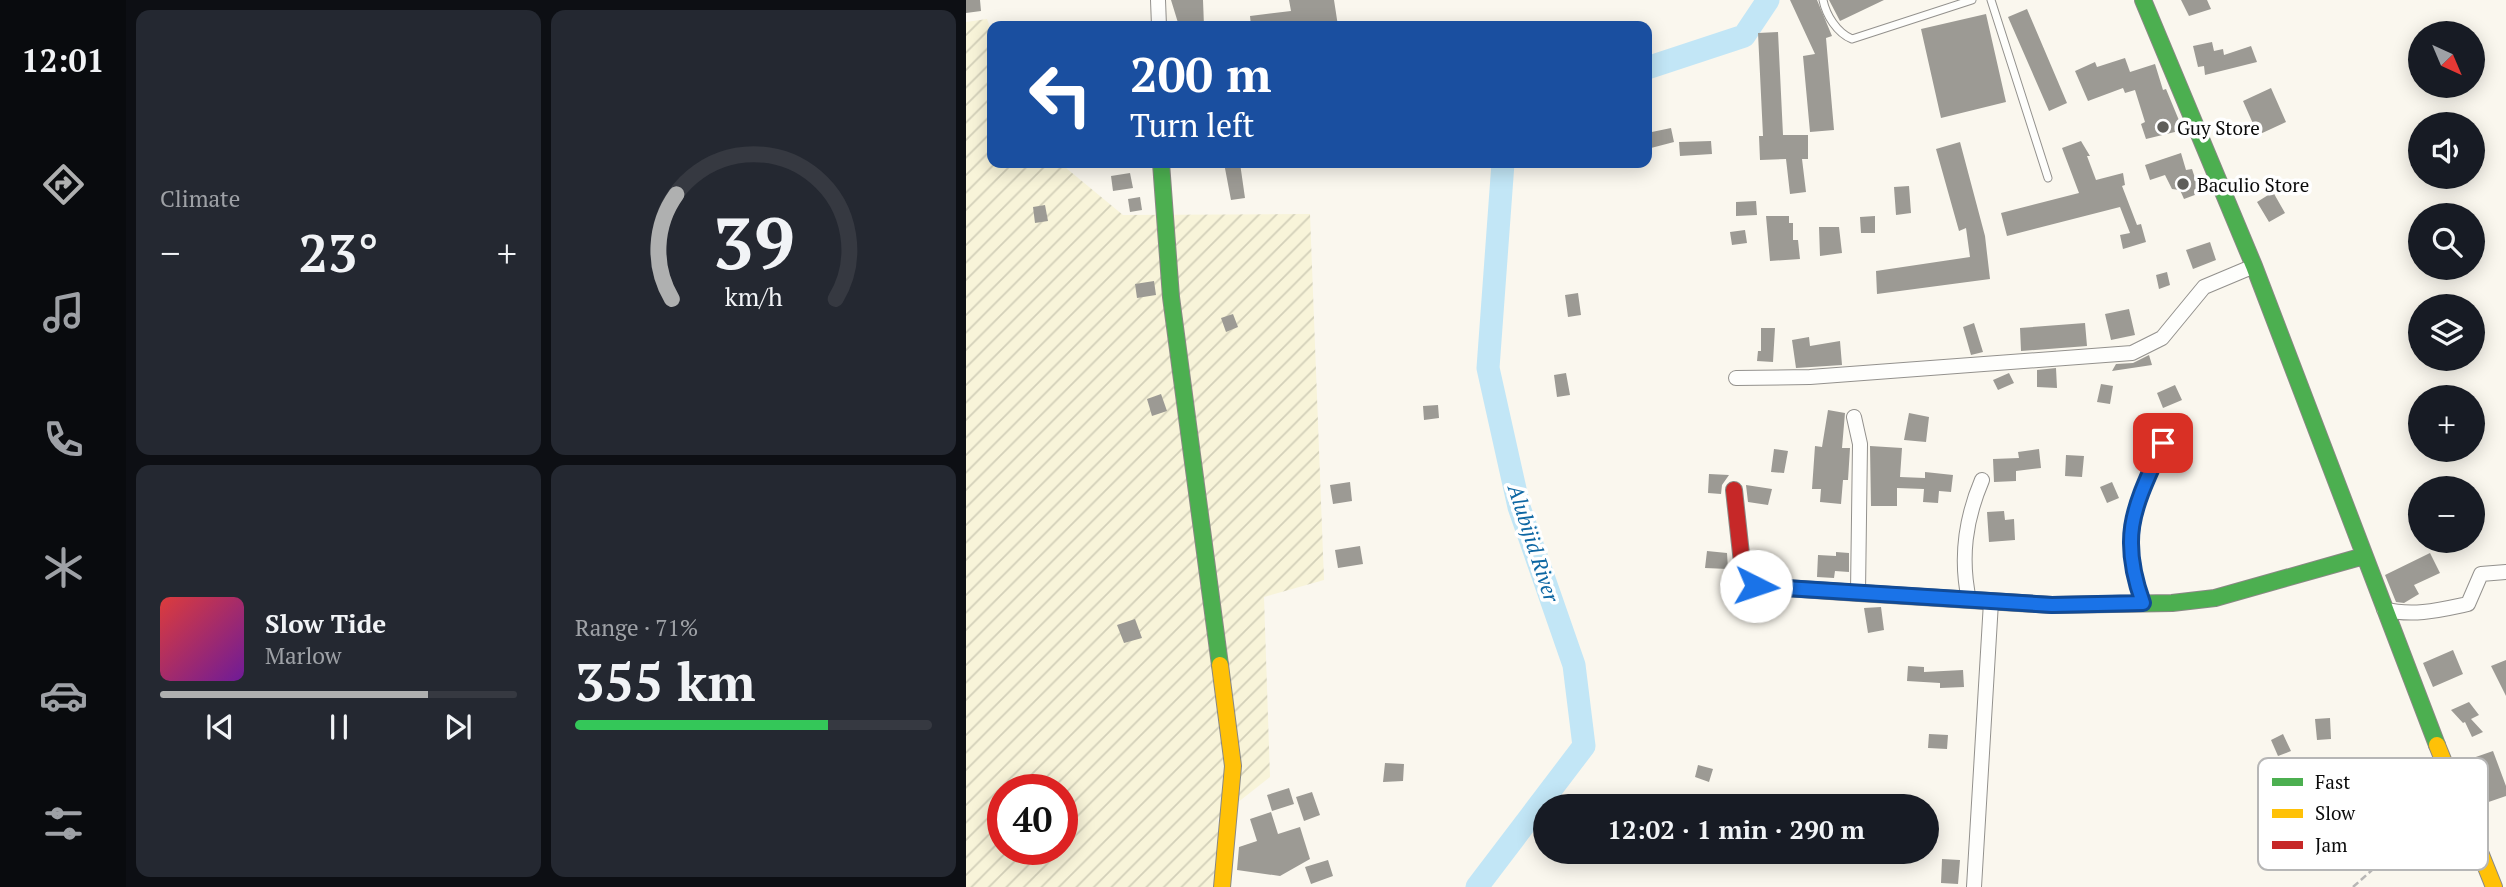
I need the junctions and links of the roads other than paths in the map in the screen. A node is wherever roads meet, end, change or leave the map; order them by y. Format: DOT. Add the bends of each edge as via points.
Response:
graph roads {
  1 [pos="1158,0"];
  2 [pos="1822,0"];
  3 [pos="1972,0"];
  4 [pos="1991,0"];
  5 [pos="2143,0"];
  6 [pos="1159,21"];
  7 [pos="1161,168"];
  8 [pos="2048,178"];
  9 [pos="2254,266"];
  10 [pos="1736,377"];
  11 [pos="1854,417"];
  12 [pos="2163,443"];
  13 [pos="1982,480"];
  14 [pos="1734,490"];
  15 [pos="2364,556"];
  16 [pos="2506,572"];
  17 [pos="1858,593"];
  18 [pos="1969,600"];
  19 [pos="1991,602"];
  20 [pos="2143,603"];
  21 [pos="2384,609"];
  22 [pos="2444,758"];
  23 [pos="2488,870"];
  24 [pos="1222,887"];
  25 [pos="1974,887"];
  26 [pos="2494,887"];
  1 -- 6 [label="street"];
  2 -- 3 [label="lane" via="1839,31 1858,39"];
  4 -- 8 [label="lane"];
  5 -- 9 [label="street"];
  7 -- 24 [label="street" via="1171,297 1233,766"];
  9 -- 10 [label="street" via="2204,287 2162,338 2132,352 1810,377"];
  9 -- 15 [label="street"];
  11 -- 17 [label="street" via="1860,444"];
  12 -- 20 [label="street" via="2130,532 2135,582"];
  13 -- 18 [label="street" via="1967,520 1964,559"];
  14 -- 17 [label="street" via="1742,573 1748,584"];
  15 -- 20 [label="street" via="2215,598"];
  15 -- 21 [label="street"];
  16 -- 21 [label="street" via="2481,574 2468,604 2430,612"];
  17 -- 18 [label="street"];
  18 -- 19 [label="street"];
  19 -- 20 [label="street"];
  19 -- 25 [label="street"];
  21 -- 22 [label="street"];
  23 -- 26 [label="street"];
}
